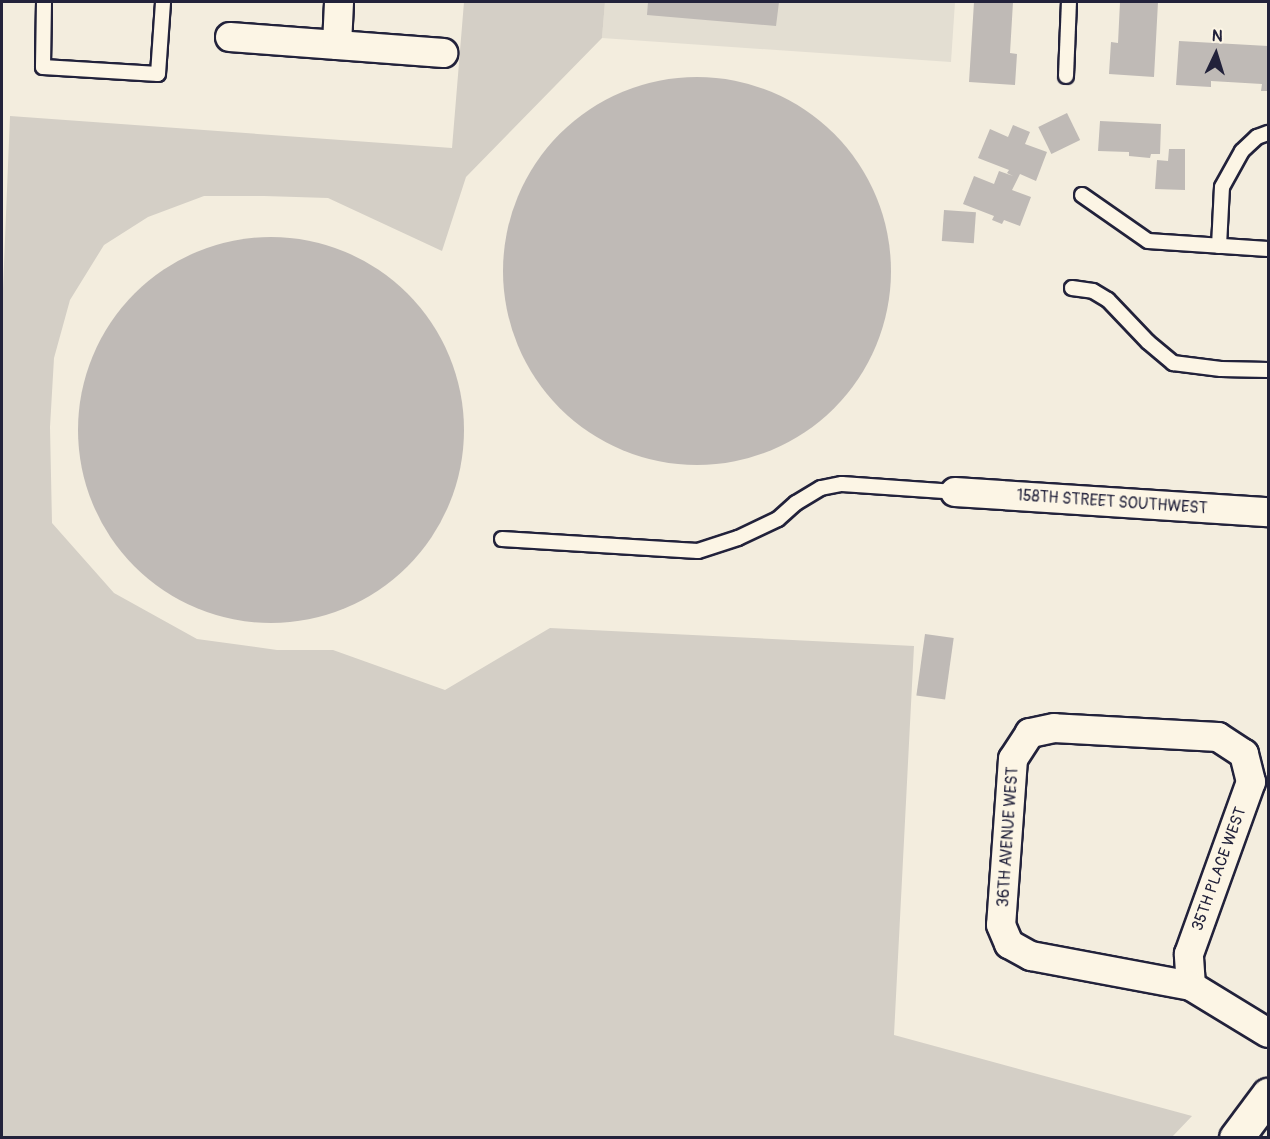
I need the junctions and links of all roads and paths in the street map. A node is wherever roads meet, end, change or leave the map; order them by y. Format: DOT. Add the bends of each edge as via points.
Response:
graph roads {
  1 [pos="44,2"];
  2 [pos="163,2"];
  3 [pos="339,2"];
  4 [pos="1069,2"];
  5 [pos="230,37"];
  6 [pos="337,45"];
  7 [pos="443,53"];
  8 [pos="1066,76"];
  9 [pos="1269,132"];
  10 [pos="1082,195"];
  11 [pos="1219,246"];
  12 [pos="1269,249"];
  13 [pos="1072,288"];
  14 [pos="1269,370"];
  15 [pos="955,492"];
  16 [pos="1269,512"];
  17 [pos="502,539"];
  18 [pos="1244,754"];
  19 [pos="1191,986"];
  20 [pos="1269,1033"];
  21 [pos="1269,1095"];
  22 [pos="1236,1137"];
  1 -- 2 [label="lane" via="43,68 158,74"];
  3 -- 6 [label="street"];
  4 -- 8 [label="lane"];
  5 -- 6 [label="street"];
  6 -- 7 [label="street"];
  9 -- 11 [label="lane" via="1242,151 1222,187"];
  10 -- 11 [label="lane" via="1148,242"];
  11 -- 12 [label="lane"];
  13 -- 14 [label="lane" via="1093,291 1108,300 1173,363"];
  15 -- 16 [label="street, 158TH STREET SOUTHWEST"];
  15 -- 17 [label="lane" via="842,484 821,488 778,519 698,551"];
  18 -- 19 [label="street, 35TH PLACE WEST" via="1251,782 1189,954"];
  18 -- 19 [label="street, 36TH AVENUE WEST" via="1218,737 1054,728 1030,733 1013,759 1002,925 1008,944 1031,956"];
  19 -- 20 [label="street"];
  21 -- 22 [label="street"];
}
